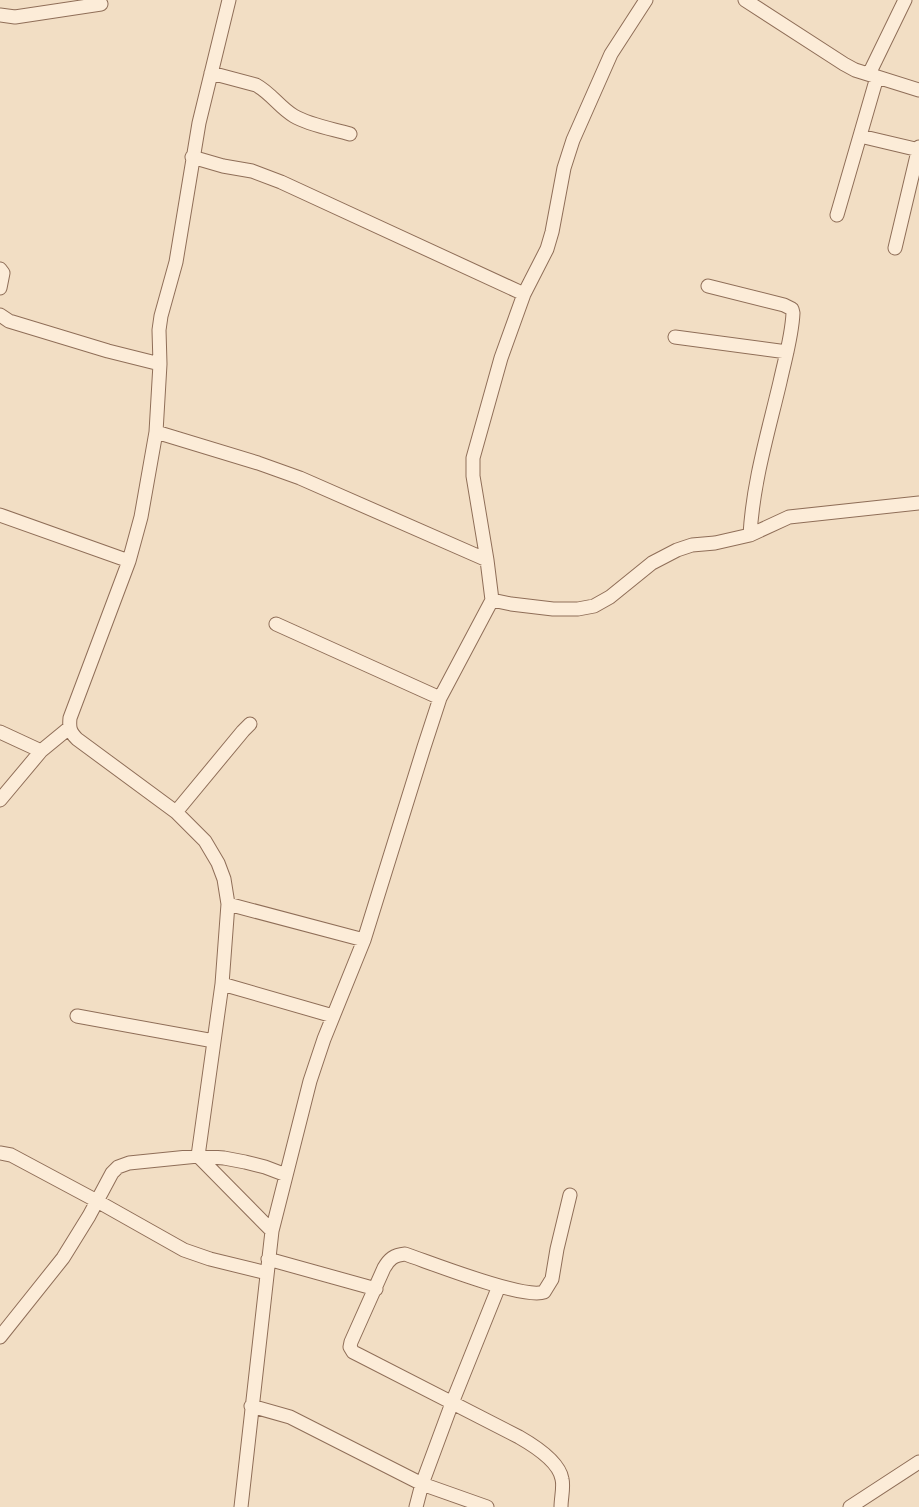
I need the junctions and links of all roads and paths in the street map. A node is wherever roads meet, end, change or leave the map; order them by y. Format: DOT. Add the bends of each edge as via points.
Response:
graph roads {
  1 [pos="229,0"];
  2 [pos="646,0"];
  3 [pos="745,0"];
  4 [pos="905,0"];
  5 [pos="101,4"];
  6 [pos="0,15"];
  7 [pos="211,73"];
  8 [pos="873,76"];
  9 [pos="918,88"];
  10 [pos="350,134"];
  11 [pos="860,136"];
  12 [pos="919,149"];
  13 [pos="192,157"];
  14 [pos="837,215"];
  15 [pos="895,248"];
  16 [pos="0,270"];
  17 [pos="708,286"];
  18 [pos="0,288"];
  19 [pos="524,294"];
  20 [pos="0,315"];
  21 [pos="676,337"];
  22 [pos="787,352"];
  23 [pos="160,364"];
  24 [pos="156,432"];
  25 [pos="919,503"];
  26 [pos="0,515"];
  27 [pos="750,535"];
  28 [pos="487,560"];
  29 [pos="129,561"];
  30 [pos="492,600"];
  31 [pos="276,624"];
  32 [pos="440,698"];
  33 [pos="250,724"];
  34 [pos="69,728"];
  35 [pos="0,732"];
  36 [pos="41,751"];
  37 [pos="0,800"];
  38 [pos="176,812"];
  39 [pos="228,904"];
  40 [pos="364,940"];
  41 [pos="222,984"];
  42 [pos="77,1016"];
  43 [pos="333,1016"];
  44 [pos="214,1042"];
  45 [pos="0,1153"];
  46 [pos="198,1156"];
  47 [pos="286,1175"];
  48 [pos="570,1195"];
  49 [pos="96,1201"];
  50 [pos="272,1231"];
  51 [pos="268,1258"];
  52 [pos="267,1273"];
  53 [pos="499,1286"];
  54 [pos="376,1289"];
  55 [pos="0,1337"];
  56 [pos="452,1403"];
  57 [pos="251,1406"];
  58 [pos="919,1462"];
  59 [pos="422,1484"];
  60 [pos="241,1507"];
  61 [pos="416,1507"];
  62 [pos="487,1507"];
  63 [pos="561,1507"];
  64 [pos="850,1507"];
  1 -- 7 [label="street"];
  2 -- 19 [label="street" via="611,54 573,140 564,168 547,249"];
  3 -- 8 [label="street" via="836,60"];
  4 -- 8 [label="street"];
  5 -- 6 [label="street" via="15,17"];
  7 -- 10 [label="street" via="256,85 288,112 302,120"];
  7 -- 13 [label="street"];
  8 -- 9 [label="street"];
  8 -- 11 [label="street"];
  11 -- 12 [label="street"];
  11 -- 14 [label="street"];
  12 -- 15 [label="street"];
  13 -- 19 [label="street" via="252,171 281,182"];
  13 -- 23 [label="street" via="176,262 161,316"];
  16 -- 18 [label="street"];
  17 -- 22 [label="street" via="792,309"];
  19 -- 28 [label="street" via="501,358 473,458 474,482"];
  20 -- 23 [label="street" via="9,321 100,349"];
  21 -- 22 [label="street"];
  22 -- 27 [label="street" via="759,467"];
  23 -- 24 [label="street"];
  24 -- 28 [label="street" via="300,478"];
  24 -- 29 [label="street" via="141,517"];
  25 -- 27 [label="street" via="789,517"];
  26 -- 29 [label="street"];
  27 -- 30 [label="street" via="677,550 652,563 610,597 594,606 553,609"];
  28 -- 30 [label="street"];
  29 -- 34 [label="street" via="70,718"];
  30 -- 32 [label="street"];
  31 -- 32 [label="street"];
  32 -- 40 [label="street"];
  33 -- 38 [label="street"];
  34 -- 36 [label="street"];
  34 -- 38 [label="street" via="77,739"];
  35 -- 36 [label="street"];
  36 -- 37 [label="street"];
  38 -- 39 [label="street" via="205,842 218,863"];
  39 -- 40 [label="street"];
  39 -- 41 [label="street"];
  40 -- 43 [label="street"];
  41 -- 43 [label="street"];
  41 -- 44 [label="street"];
  42 -- 44 [label="street"];
  43 -- 47 [label="street" via="310,1081"];
  44 -- 46 [label="street"];
  45 -- 49 [label="street" via="11,1155"];
  46 -- 47 [label="street" via="245,1162"];
  46 -- 49 [label="street" via="123,1164 112,1173"];
  46 -- 50 [label="street"];
  47 -- 50 [label="street"];
  48 -- 53 [label="street" via="552,1279 544,1292 524,1293"];
  49 -- 52 [label="street" via="184,1250"];
  49 -- 55 [label="street" via="63,1258"];
  50 -- 51 [label="street"];
  51 -- 52 [label="street"];
  51 -- 54 [label="street"];
  52 -- 57 [label="street"];
  53 -- 54 [label="street" via="405,1254 396,1255 388,1262"];
  53 -- 56 [label="street"];
  54 -- 56 [label="street" via="351,1342 353,1352"];
  56 -- 59 [label="street"];
  56 -- 63 [label="street" via="519,1436 558,1467 562,1479"];
  57 -- 59 [label="street" via="290,1417"];
  57 -- 60 [label="street"];
  58 -- 64 [label="street"];
  59 -- 61 [label="street"];
  59 -- 62 [label="street"];
}
